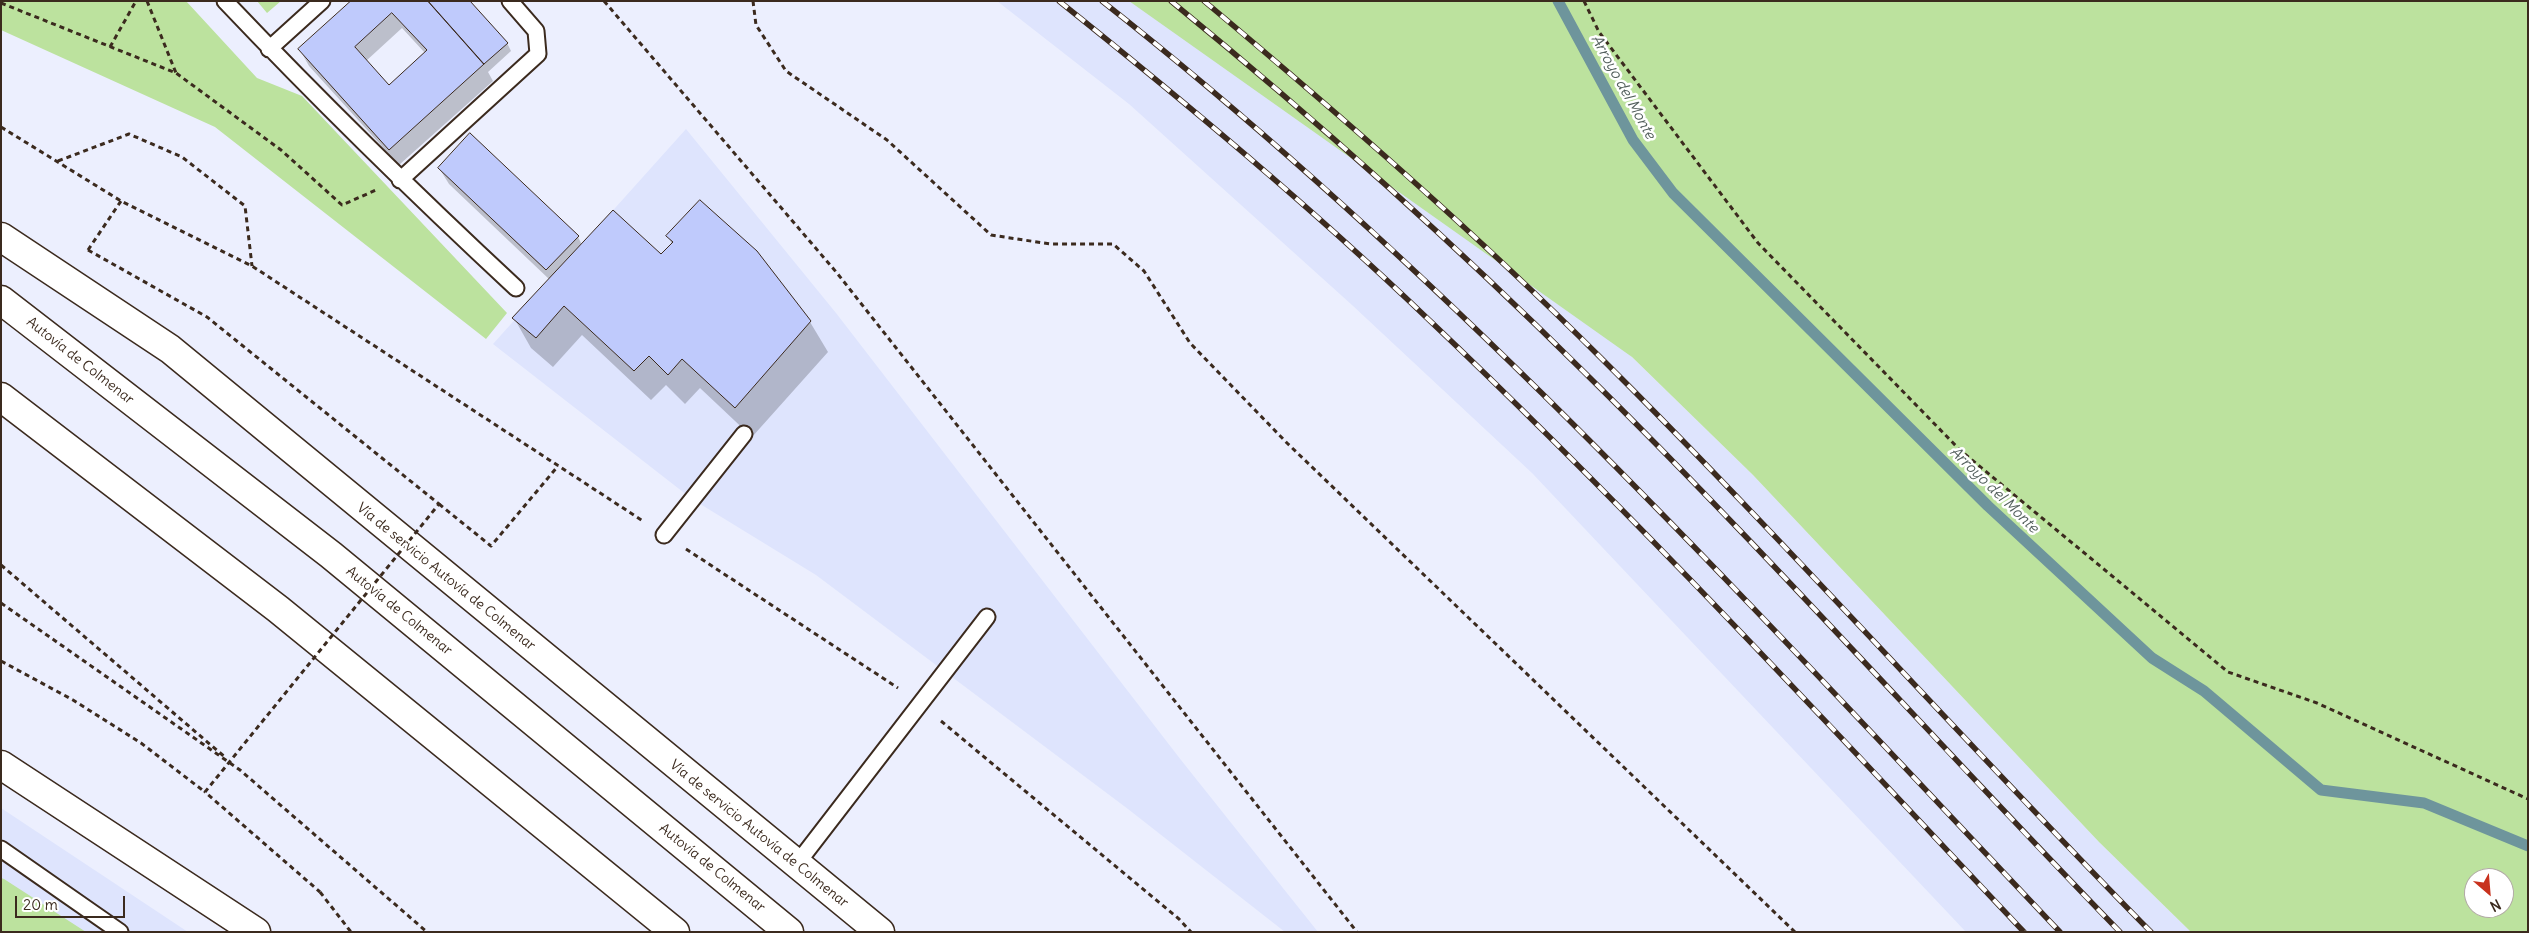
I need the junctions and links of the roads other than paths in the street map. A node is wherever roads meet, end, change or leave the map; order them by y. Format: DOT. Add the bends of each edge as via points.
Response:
graph roads {
  1 [pos="225,1"];
  2 [pos="322,1"];
  3 [pos="510,1"];
  4 [pos="269,49"];
  5 [pos="400,180"];
  6 [pos="1,237"];
  7 [pos="516,288"];
  8 [pos="1,300"];
  9 [pos="1,397"];
  10 [pos="744,434"];
  11 [pos="664,535"];
  12 [pos="987,616"];
  13 [pos="1,765"];
  14 [pos="1,849"];
  15 [pos="796,865"];
  16 [pos="120,932"];
  17 [pos="256,932"];
  18 [pos="675,932"];
  19 [pos="789,932"];
  20 [pos="880,932"];
  1 -- 4 [label="lane"];
  2 -- 4 [label="lane"];
  3 -- 5 [label="lane" via="536,31 538,54"];
  4 -- 5 [label="lane"];
  5 -- 7 [label="lane"];
  6 -- 15 [label="main road, Vía de servicio Autovía de Colmenar" via="170,349"];
  8 -- 19 [label="main road, Autovía de Colmenar" via="331,555"];
  9 -- 18 [label="main road" via="278,610"];
  10 -- 11 [label="lane"];
  12 -- 15 [label="lane"];
  13 -- 17 [label="main road"];
  14 -- 16 [label="lane"];
  15 -- 20 [label="main road, Vía de servicio Autovía de Colmenar"];
}
